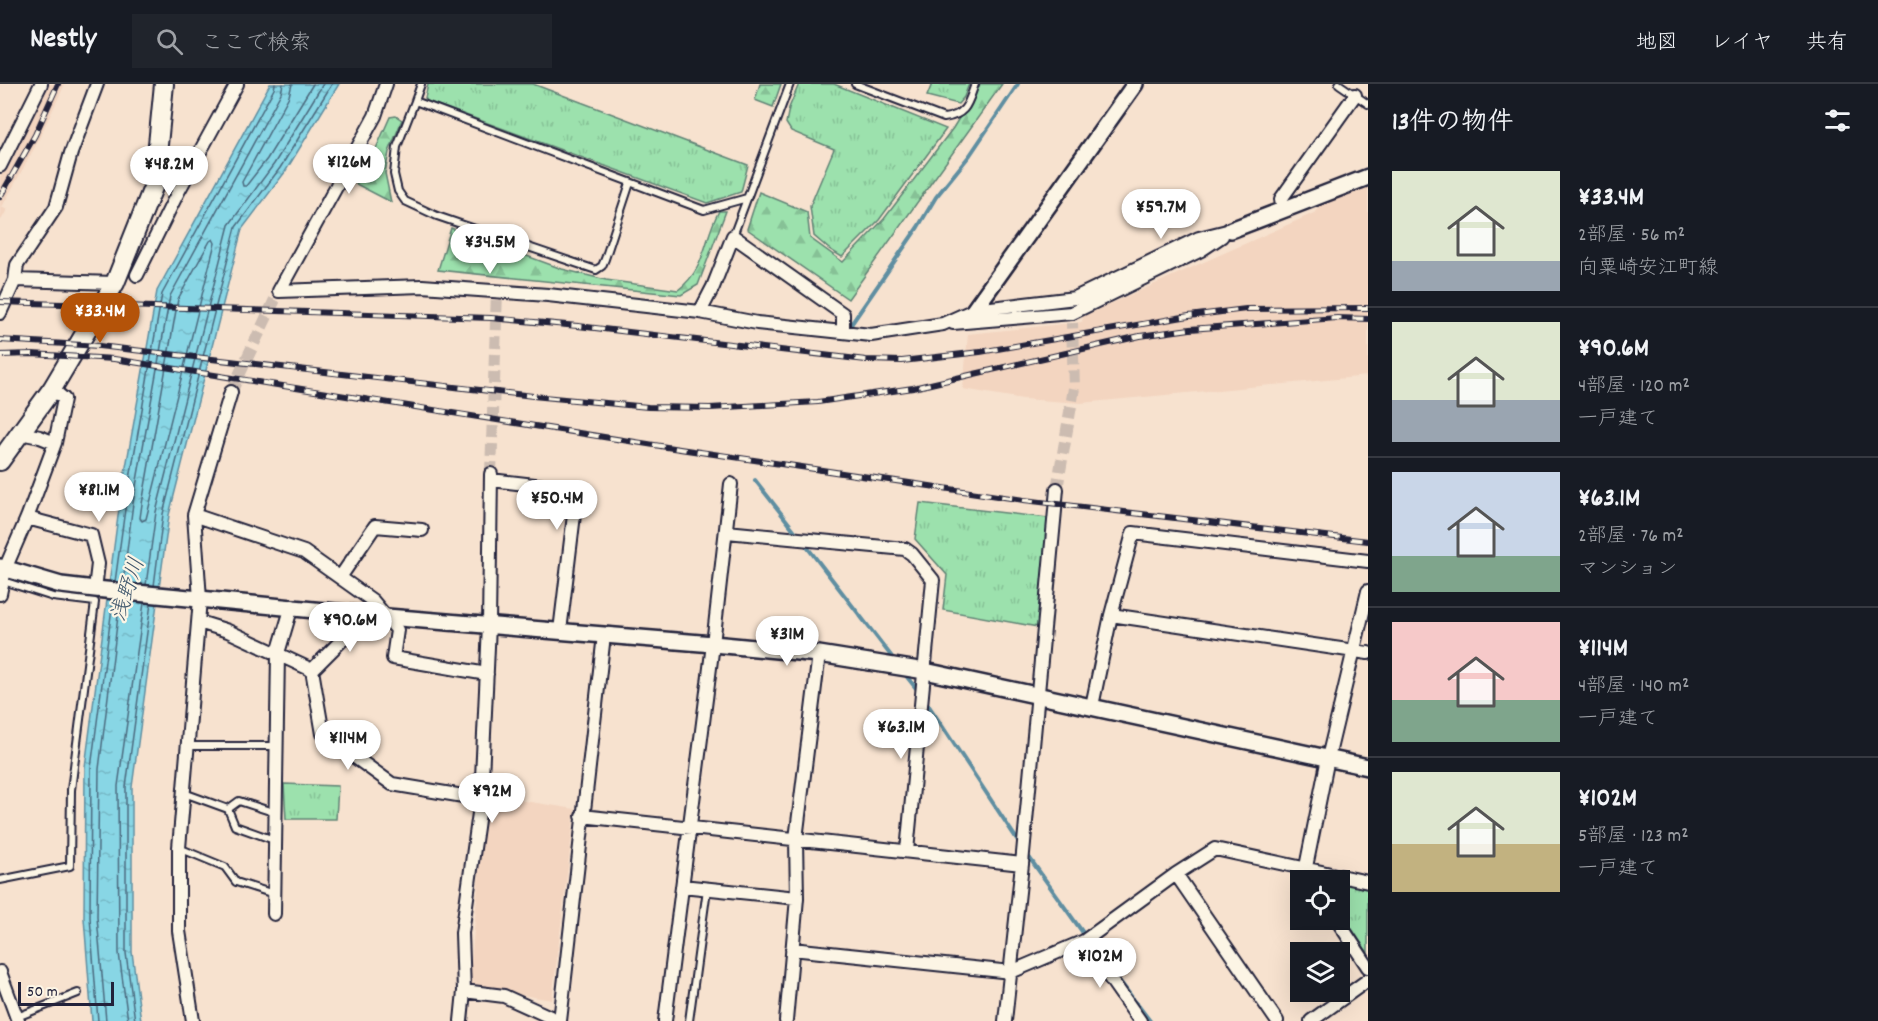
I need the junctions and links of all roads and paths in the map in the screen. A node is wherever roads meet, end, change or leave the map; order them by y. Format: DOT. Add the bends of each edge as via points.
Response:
graph roads {
  1 [pos="41,84"];
  2 [pos="97,84"];
  3 [pos="164,84"];
  4 [pos="237,84"];
  5 [pos="386,84"];
  6 [pos="421,84"];
  7 [pos="790,84"];
  8 [pos="855,84"];
  9 [pos="975,84"];
  10 [pos="1135,84"];
  11 [pos="1340,84"];
  12 [pos="1355,95"];
  13 [pos="415,101"];
  14 [pos="1368,104"];
  15 [pos="0,166"];
  16 [pos="1368,177"];
  17 [pos="630,183"];
  18 [pos="747,198"];
  19 [pos="1282,210"];
  20 [pos="1231,230"];
  21 [pos="733,236"];
  22 [pos="137,275"];
  23 [pos="15,280"];
  24 [pos="112,286"];
  25 [pos="974,310"];
  26 [pos="700,312"];
  27 [pos="0,313"];
  28 [pos="942,324"];
  29 [pos="843,332"];
  30 [pos="52,389"];
  31 [pos="231,392"];
  32 [pos="20,433"];
  33 [pos="55,443"];
  34 [pos="0,461"];
  35 [pos="731,484"];
  36 [pos="1057,489"];
  37 [pos="194,515"];
  38 [pos="27,518"];
  39 [pos="422,530"];
  40 [pos="727,532"];
  41 [pos="1368,561"];
  42 [pos="341,576"];
  43 [pos="2,578"];
  44 [pos="95,589"];
  45 [pos="1368,591"];
  46 [pos="201,599"];
  47 [pos="292,606"];
  48 [pos="367,615"];
  49 [pos="1111,615"];
  50 [pos="387,617"];
  51 [pos="199,622"];
  52 [pos="489,625"];
  53 [pos="561,631"];
  54 [pos="604,635"];
  55 [pos="713,644"];
  56 [pos="1354,650"];
  57 [pos="278,653"];
  58 [pos="1368,653"];
  59 [pos="819,654"];
  60 [pos="312,670"];
  61 [pos="925,671"];
  62 [pos="487,674"];
  63 [pos="1038,694"];
  64 [pos="1092,706"];
  65 [pos="188,746"];
  66 [pos="277,746"];
  67 [pos="1328,758"];
  68 [pos="1368,767"];
  69 [pos="183,793"];
  70 [pos="481,799"];
  71 [pos="228,809"];
  72 [pos="276,813"];
  73 [pos="582,816"];
  74 [pos="689,827"];
  75 [pos="796,839"];
  76 [pos="275,840"];
  77 [pos="179,848"];
  78 [pos="908,851"];
  79 [pos="1022,864"];
  80 [pos="1306,867"];
  81 [pos="1307,870"];
  82 [pos="1176,874"];
  83 [pos="0,880"];
  84 [pos="1368,882"];
  85 [pos="682,886"];
  86 [pos="707,889"];
  87 [pos="274,894"];
  88 [pos="797,898"];
  89 [pos="274,914"];
  90 [pos="1344,930"];
  91 [pos="1084,941"];
  92 [pos="792,949"];
  93 [pos="1368,967"];
  94 [pos="0,972"];
  95 [pos="1011,972"];
  96 [pos="1368,980"];
  97 [pos="464,991"];
  98 [pos="78,993"];
  99 [pos="14,1020"];
  100 [pos="193,1021"];
  101 [pos="462,1021"];
  102 [pos="559,1021"];
  103 [pos="665,1021"];
  104 [pos="688,1021"];
  105 [pos="786,1021"];
  106 [pos="1005,1021"];
  107 [pos="1140,1021"];
  108 [pos="1277,1021"];
  109 [pos="1311,1021"];
  1 -- 15 [label="street"];
  2 -- 23 [label="street" via="71,153 57,207 17,265"];
  3 -- 24 [label="main road" via="154,185"];
  4 -- 22 [label="street"];
  5 -- 26 [label="street" via="375,116 279,291 422,286"];
  6 -- 13 [label="lane"];
  7 -- 18 [label="lane"];
  8 -- 9 [label="lane" via="944,118 966,108"];
  10 -- 25 [label="street"];
  11 -- 12 [label="lane"];
  12 -- 14 [label="lane"];
  12 -- 19 [label="street" via="1281,199"];
  13 -- 17 [label="lane"];
  13 -- 17 [label="lane" via="397,147 395,181 405,201 437,216 596,270 605,259"];
  16 -- 19 [label="street"];
  17 -- 18 [label="lane" via="704,210"];
  18 -- 21 [label="lane"];
  19 -- 20 [label="street"];
  20 -- 25 [label="street" via="1199,238 1075,298"];
  20 -- 28 [label="street" via="1072,318"];
  21 -- 26 [label="street"];
  21 -- 29 [label="street" via="843,314"];
  23 -- 24 [label="street"];
  23 -- 27 [label="street"];
  24 -- 30 [label="main road"];
  25 -- 28 [label="street"];
  26 -- 29 [label="street"];
  28 -- 29 [label="street" via="871,335"];
  30 -- 32 [label="main road"];
  30 -- 33 [label="street" via="64,399"];
  31 -- 37 [label="street"];
  32 -- 33 [label="street"];
  32 -- 34 [label="main road"];
  33 -- 38 [label="street"];
  35 -- 40 [label="street"];
  36 -- 63 [label="street"];
  37 -- 42 [label="street" via="304,552"];
  37 -- 46 [label="street"];
  38 -- 43 [label="street"];
  38 -- 44 [label="street" via="91,536 98,564"];
  39 -- 42 [label="street" via="375,526"];
  40 -- 55 [label="street"];
  40 -- 61 [label="street" via="905,549 933,580"];
  41 -- 49 [label="street" via="1133,533"];
  42 -- 50 [label="street"];
  43 -- 44 [label="street"];
  43 -- 83 [label="lane" via="53,597 95,602 71,790 70,866"];
  44 -- 46 [label="street"];
  45 -- 56 [label="street"];
  46 -- 47 [label="street"];
  46 -- 51 [label="street"];
  47 -- 48 [label="street"];
  47 -- 57 [label="street"];
  48 -- 50 [label="street"];
  48 -- 60 [label="street"];
  49 -- 56 [label="street"];
  49 -- 64 [label="street"];
  50 -- 52 [label="street"];
  50 -- 62 [label="street" via="397,630 393,658"];
  51 -- 57 [label="street"];
  51 -- 65 [label="street"];
  52 -- 53 [label="street"];
  52 -- 53 [label="street" via="491,477 577,490"];
  52 -- 62 [label="street"];
  53 -- 54 [label="street"];
  54 -- 55 [label="street"];
  54 -- 73 [label="street"];
  55 -- 59 [label="street"];
  55 -- 74 [label="street"];
  56 -- 58 [label="street"];
  56 -- 67 [label="street"];
  57 -- 60 [label="street"];
  57 -- 66 [label="street"];
  59 -- 61 [label="street"];
  59 -- 75 [label="street"];
  60 -- 70 [label="street" via="322,734 392,784"];
  61 -- 63 [label="street"];
  61 -- 78 [label="street"];
  62 -- 70 [label="street"];
  63 -- 64 [label="street"];
  63 -- 79 [label="street"];
  64 -- 67 [label="street"];
  65 -- 66 [label="lane"];
  65 -- 69 [label="street"];
  66 -- 72 [label="street"];
  67 -- 68 [label="street"];
  67 -- 80 [label="street"];
  69 -- 71 [label="lane"];
  69 -- 77 [label="street"];
  70 -- 97 [label="street" via="462,933"];
  71 -- 72 [label="lane" via="239,801"];
  71 -- 76 [label="lane" via="235,826"];
  72 -- 76 [label="street"];
  73 -- 74 [label="street"];
  73 -- 102 [label="street"];
  74 -- 75 [label="street"];
  74 -- 85 [label="street"];
  75 -- 78 [label="street"];
  75 -- 88 [label="street"];
  76 -- 87 [label="street"];
  77 -- 87 [label="lane" via="225,867 236,882"];
  77 -- 100 [label="street" via="178,932"];
  78 -- 79 [label="street"];
  79 -- 95 [label="street"];
  80 -- 81 [label="street"];
  80 -- 82 [label="street" via="1215,849"];
  80 -- 84 [label="street"];
  82 -- 91 [label="street"];
  82 -- 108 [label="street"];
  85 -- 86 [label="street"];
  85 -- 103 [label="street"];
  86 -- 88 [label="street"];
  86 -- 104 [label="lane"];
  87 -- 89 [label="street"];
  88 -- 92 [label="street"];
  90 -- 93 [label="street"];
  91 -- 95 [label="street"];
  91 -- 107 [label="street"];
  92 -- 95 [label="street"];
  92 -- 105 [label="street"];
  94 -- 99 [label="street"];
  95 -- 106 [label="street"];
  96 -- 109 [label="street"];
  97 -- 101 [label="street"];
  97 -- 102 [label="street" via="504,996"];
  98 -- 99 [label="lane"];
}
